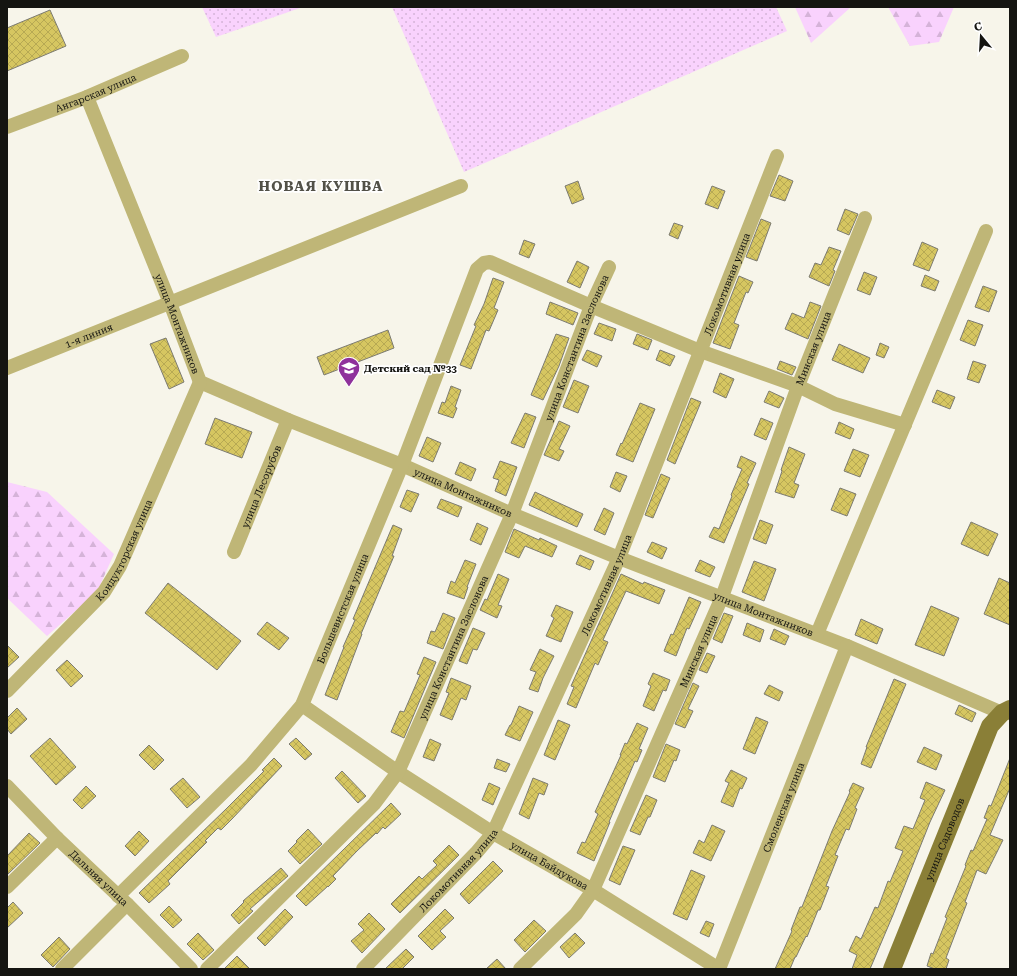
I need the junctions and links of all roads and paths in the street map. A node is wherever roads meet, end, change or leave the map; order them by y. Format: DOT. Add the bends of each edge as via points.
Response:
graph roads {
  1 [pos="182,56"];
  2 [pos="86,97"];
  3 [pos="7,127"];
  4 [pos="777,156"];
  5 [pos="461,186"];
  6 [pos="865,218"];
  7 [pos="986,231"];
  8 [pos="609,267"];
  9 [pos="170,303"];
  10 [pos="591,306"];
  11 [pos="700,351"];
  12 [pos="7,368"];
  13 [pos="200,382"];
  14 [pos="798,386"];
  15 [pos="288,420"];
  16 [pos="905,425"];
  17 [pos="402,465"];
  18 [pos="512,514"];
  19 [pos="234,552"];
  20 [pos="619,558"];
  21 [pos="722,597"];
  22 [pos="817,634"];
  23 [pos="847,646"];
  24 [pos="7,692"];
  25 [pos="302,705"];
  26 [pos="1006,711"];
  27 [pos="398,772"];
  28 [pos="7,786"];
  29 [pos="493,833"];
  30 [pos="56,838"];
  31 [pos="7,888"];
  32 [pos="592,890"];
  33 [pos="123,900"];
  34 [pos="62,969"];
  35 [pos="191,969"];
  36 [pos="207,969"];
  37 [pos="363,969"];
  38 [pos="520,969"];
  39 [pos="719,969"];
  40 [pos="892,969"];
  1 -- 2 [label="street, Ангарская улица"];
  2 -- 3 [label="street, Ангарская улица"];
  2 -- 9 [label="street, улица Монтажников"];
  4 -- 11 [label="street, Локомотивная улица"];
  5 -- 9 [label="street, 1-я линия"];
  6 -- 14 [label="street, Минская улица"];
  7 -- 16 [label="street"];
  8 -- 10 [label="street, улица Константина Заслонова"];
  9 -- 12 [label="street, 1-я линия"];
  9 -- 13 [label="street, улица Монтажников"];
  10 -- 11 [label="street"];
  10 -- 17 [label="street, Большевистская улица" via="490,262 480,266"];
  10 -- 18 [label="street, улица Константина Заслонова"];
  11 -- 14 [label="street"];
  11 -- 20 [label="street, Локомотивная улица"];
  13 -- 15 [label="street, улица Монтажников"];
  13 -- 24 [label="street, Кондукторская улица" via="123,559 104,592"];
  14 -- 16 [label="street" via="835,404"];
  14 -- 21 [label="street, Минская улица"];
  15 -- 17 [label="street, улица Монтажников"];
  15 -- 19 [label="street, улица Лесорубов"];
  16 -- 22 [label="street"];
  17 -- 18 [label="street, улица Монтажников"];
  17 -- 25 [label="street, Большевистская улица"];
  18 -- 20 [label="street, улица Монтажников"];
  18 -- 27 [label="street, улица Константина Заслонова"];
  20 -- 21 [label="street, улица Монтажников"];
  20 -- 29 [label="street, Локомотивная улица"];
  21 -- 22 [label="street, улица Монтажников"];
  21 -- 32 [label="street, Минская улица"];
  22 -- 23 [label="street, улица Монтажников"];
  23 -- 26 [label="street, улица Монтажников"];
  23 -- 39 [label="street, Смоленская улица"];
  25 -- 27 [label="street, улица Байдукова"];
  25 -- 33 [label="street, Большевистская улица" via="251,765"];
  26 -- 40 [label="main road, улица Садоводов" via="990,726"];
  27 -- 29 [label="street, улица Байдукова"];
  27 -- 36 [label="street, улица Константина Заслонова" via="374,804"];
  28 -- 30 [label="street, Дальняя улица"];
  29 -- 32 [label="street, улица Байдукова"];
  29 -- 37 [label="street, Локомотивная улица"];
  30 -- 31 [label="street"];
  30 -- 33 [label="street, Дальняя улица"];
  32 -- 38 [label="street, Минская улица" via="576,914"];
  32 -- 39 [label="street, улица Байдукова"];
  33 -- 34 [label="street, Большевистская улица"];
  33 -- 35 [label="street, Дальняя улица"];
}
